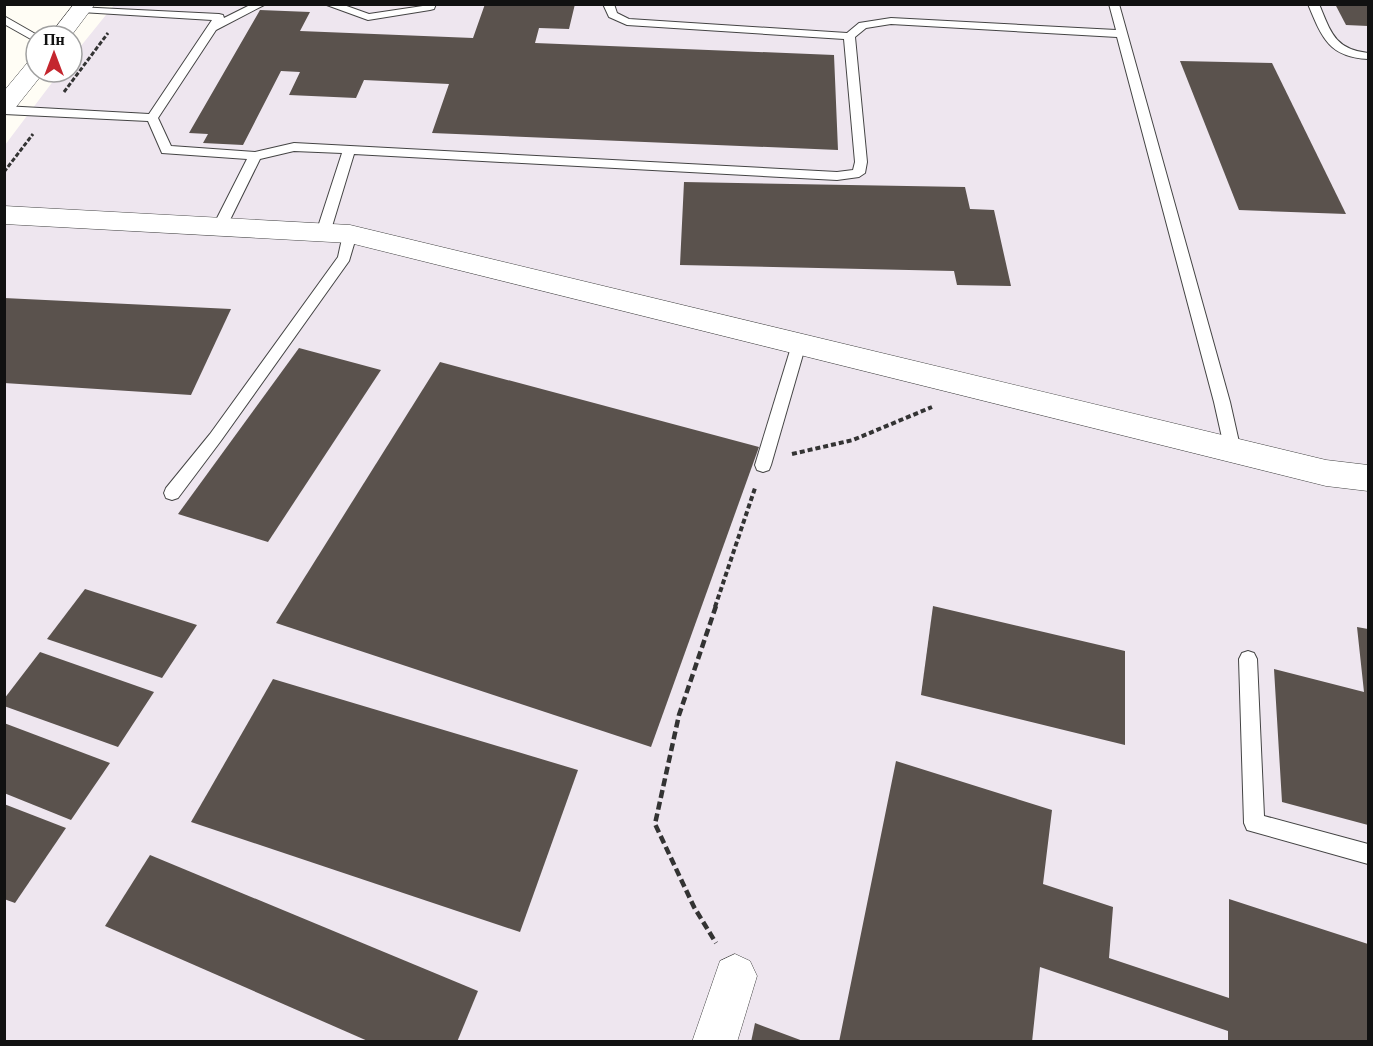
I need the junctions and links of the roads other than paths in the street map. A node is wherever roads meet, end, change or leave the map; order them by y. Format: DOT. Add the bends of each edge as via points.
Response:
graph roads {
  1 [pos="261,4"];
  2 [pos="329,4"];
  3 [pos="430,4"];
  4 [pos="608,4"];
  5 [pos="1114,4"];
  6 [pos="1313,4"];
  7 [pos="83,7"];
  8 [pos="4,19"];
  9 [pos="70,24"];
  10 [pos="212,28"];
  11 [pos="24,32"];
  12 [pos="1122,34"];
  13 [pos="849,36"];
  14 [pos="1368,56"];
  15 [pos="24,83"];
  16 [pos="4,109"];
  17 [pos="152,118"];
  18 [pos="349,150"];
  19 [pos="255,156"];
  20 [pos="4,215"];
  21 [pos="219,228"];
  22 [pos="336,234"];
  23 [pos="799,344"];
  24 [pos="1233,451"];
  25 [pos="763,465"];
  26 [pos="1368,478"];
  27 [pos="172,493"];
  28 [pos="1248,659"];
  29 [pos="1368,854"];
  30 [pos="735,976"];
  31 [pos="714,1041"];
  1 -- 10 [label="lane"];
  2 -- 3 [label="lane" via="368,17"];
  4 -- 13 [label="lane" via="613,15 627,22"];
  5 -- 12 [label="lane"];
  6 -- 14 [label="lane" via="1339,51"];
  7 -- 9 [label="street"];
  7 -- 10 [label="lane" via="219,17"];
  8 -- 11 [label="lane"];
  10 -- 17 [label="lane"];
  12 -- 13 [label="lane" via="891,21 863,25"];
  12 -- 24 [label="lane"];
  13 -- 18 [label="lane" via="859,173 837,176"];
  15 -- 16 [label="street"];
  16 -- 17 [label="lane"];
  17 -- 19 [label="lane" via="166,150"];
  18 -- 19 [label="lane" via="294,147"];
  18 -- 22 [label="lane"];
  19 -- 21 [label="lane"];
  20 -- 21 [label="street"];
  21 -- 22 [label="street"];
  22 -- 23 [label="street"];
  22 -- 27 [label="lane" via="344,258"];
  23 -- 24 [label="street"];
  23 -- 25 [label="lane"];
  24 -- 26 [label="street" via="1326,473"];
  28 -- 29 [label="lane" via="1254,823"];
  30 -- 31 [label="street"];
}
